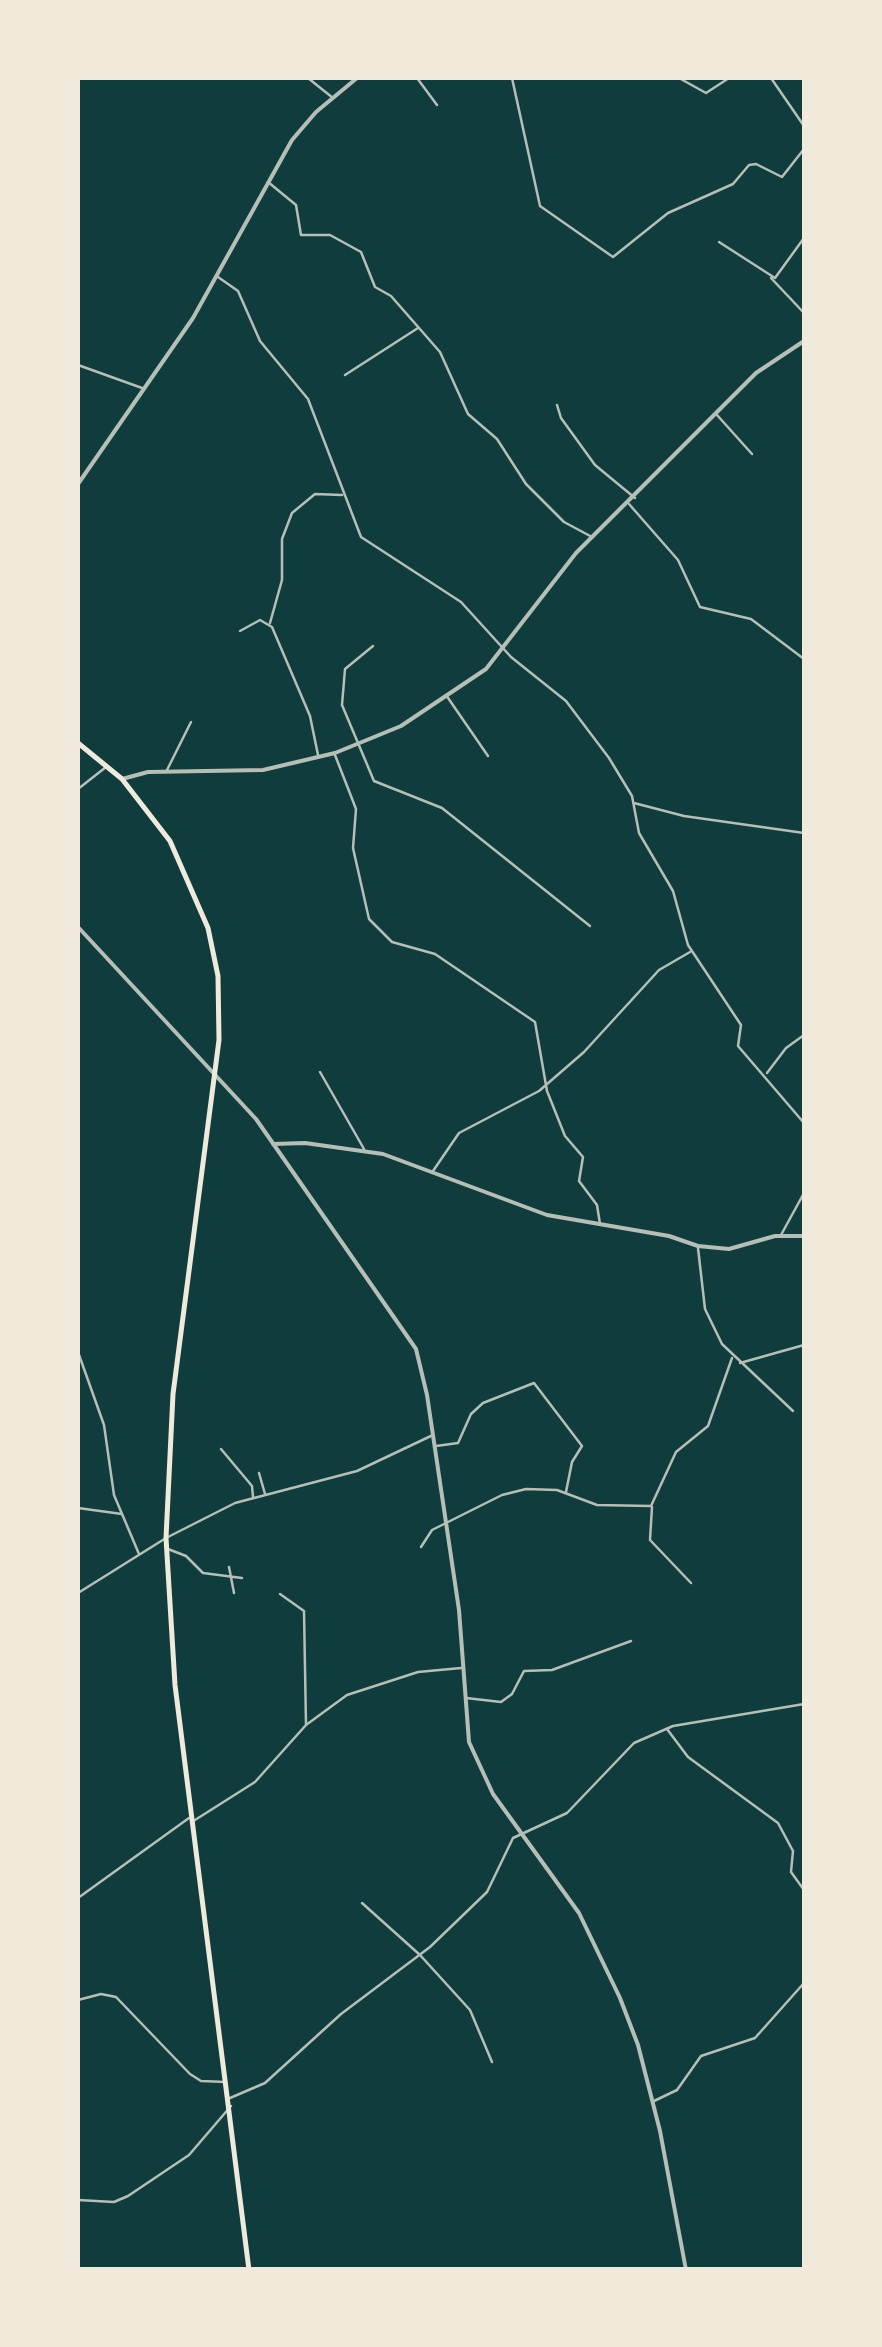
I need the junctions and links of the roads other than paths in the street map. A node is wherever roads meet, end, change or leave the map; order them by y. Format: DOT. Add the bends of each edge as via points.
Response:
graph roads {
  1 [pos="308,78"];
  2 [pos="357,78"];
  3 [pos="417,78"];
  4 [pos="512,78"];
  5 [pos="679,78"];
  6 [pos="729,78"];
  7 [pos="771,78"];
  8 [pos="332,98"];
  9 [pos="437,104"];
  10 [pos="804,126"];
  11 [pos="804,149"];
  12 [pos="267,182"];
  13 [pos="804,238"];
  14 [pos="719,242"];
  15 [pos="217,276"];
  16 [pos="771,278"];
  17 [pos="804,313"];
  18 [pos="419,327"];
  19 [pos="804,341"];
  20 [pos="78,363"];
  21 [pos="345,375"];
  22 [pos="144,388"];
  23 [pos="557,405"];
  24 [pos="716,414"];
  25 [pos="752,454"];
  26 [pos="78,484"];
  27 [pos="344,495"];
  28 [pos="635,498"];
  29 [pos="629,504"];
  30 [pos="592,538"];
  31 [pos="270,624"];
  32 [pos="240,631"];
  33 [pos="373,646"];
  34 [pos="505,649"];
  35 [pos="804,659"];
  36 [pos="446,695"];
  37 [pos="192,722"];
  38 [pos="78,743"];
  39 [pos="357,745"];
  40 [pos="334,753"];
  41 [pos="488,756"];
  42 [pos="318,758"];
  43 [pos="107,766"];
  44 [pos="167,771"];
  45 [pos="122,779"];
  46 [pos="78,789"];
  47 [pos="634,803"];
  48 [pos="804,833"];
  49 [pos="590,926"];
  50 [pos="78,927"];
  51 [pos="691,951"];
  52 [pos="804,1035"];
  53 [pos="320,1072"];
  54 [pos="766,1074"];
  55 [pos="215,1078"];
  56 [pos="546,1085"];
  57 [pos="804,1123"];
  58 [pos="273,1144"];
  59 [pos="365,1150"];
  60 [pos="433,1171"];
  61 [pos="804,1193"];
  62 [pos="600,1224"];
  63 [pos="781,1236"];
  64 [pos="804,1236"];
  65 [pos="698,1246"];
  66 [pos="804,1345"];
  67 [pos="78,1352"];
  68 [pos="732,1358"];
  69 [pos="738,1363"];
  70 [pos="792,1411"];
  71 [pos="433,1434"];
  72 [pos="434,1446"];
  73 [pos="221,1449"];
  74 [pos="259,1474"];
  75 [pos="566,1492"];
  76 [pos="265,1495"];
  77 [pos="253,1499"];
  78 [pos="651,1506"];
  79 [pos="78,1508"];
  80 [pos="124,1514"];
  81 [pos="446,1524"];
  82 [pos="166,1538"];
  83 [pos="422,1547"];
  84 [pos="167,1549"];
  85 [pos="140,1554"];
  86 [pos="229,1567"];
  87 [pos="242,1578"];
  88 [pos="232,1580"];
  89 [pos="691,1582"];
  90 [pos="78,1593"];
  91 [pos="234,1593"];
  92 [pos="280,1594"];
  93 [pos="631,1641"];
  94 [pos="463,1668"];
  95 [pos="465,1697"];
  96 [pos="804,1704"];
  97 [pos="306,1725"];
  98 [pos="666,1728"];
  99 [pos="194,1817"];
  100 [pos="522,1834"];
  101 [pos="804,1890"];
  102 [pos="78,1898"];
  103 [pos="362,1903"];
  104 [pos="420,1954"];
  105 [pos="804,1983"];
  106 [pos="78,2000"];
  107 [pos="492,2062"];
  108 [pos="227,2082"];
  109 [pos="653,2101"];
  110 [pos="230,2102"];
  111 [pos="78,2200"];
  112 [pos="250,2270"];
  113 [pos="686,2270"];
  1 -- 8 [label="street"];
  2 -- 8 [label="street"];
  3 -- 9 [label="street"];
  4 -- 11 [label="street" via="540,206 612,256 668,213 734,184 749,165 782,177"];
  5 -- 6 [label="street" via="706,93"];
  7 -- 10 [label="street"];
  8 -- 12 [label="street" via="292,140"];
  12 -- 15 [label="street"];
  12 -- 18 [label="street" via="296,205 301,235 330,235 351,244 365,257 374,286"];
  13 -- 16 [label="street" via="782,273"];
  14 -- 16 [label="street"];
  15 -- 22 [label="street"];
  15 -- 27 [label="street" via="238,291 260,341 308,399"];
  16 -- 17 [label="street"];
  18 -- 21 [label="street"];
  18 -- 30 [label="street" via="446,361 468,414 497,440 526,484 564,522"];
  19 -- 24 [label="street" via="756,373"];
  20 -- 22 [label="street"];
  22 -- 26 [label="street"];
  23 -- 28 [label="street" via="595,465"];
  24 -- 25 [label="street"];
  24 -- 28 [label="street"];
  27 -- 31 [label="street" via="315,494 292,513"];
  27 -- 34 [label="street" via="361,537 461,602"];
  28 -- 29 [label="street"];
  29 -- 30 [label="street"];
  29 -- 35 [label="street" via="678,560 700,606 750,619"];
  30 -- 34 [label="street"];
  31 -- 32 [label="street" via="260,620"];
  31 -- 42 [label="street" via="310,716"];
  33 -- 39 [label="street" via="343,674 343,716"];
  34 -- 36 [label="street"];
  34 -- 47 [label="street" via="566,701"];
  36 -- 39 [label="street" via="384,736"];
  36 -- 41 [label="street"];
  37 -- 44 [label="street"];
  38 -- 43 [label="main road"];
  39 -- 40 [label="street"];
  39 -- 49 [label="street" via="374,781 442,808"];
  40 -- 42 [label="street"];
  40 -- 56 [label="street" via="356,810 353,848 374,926 392,942 436,954 530,1016 538,1028"];
  42 -- 44 [label="street" via="240,773"];
  43 -- 45 [label="main road"];
  43 -- 46 [label="street"];
  44 -- 45 [label="street"];
  45 -- 55 [label="main road" via="170,841 208,928 220,997"];
  47 -- 48 [label="street"];
  47 -- 51 [label="street" via="636,825 673,891"];
  50 -- 55 [label="street"];
  51 -- 54 [label="street" via="740,1025 738,1046"];
  51 -- 56 [label="street" via="659,970"];
  52 -- 54 [label="street"];
  53 -- 59 [label="street"];
  54 -- 57 [label="street"];
  55 -- 58 [label="street"];
  55 -- 82 [label="main road" via="173,1394"];
  56 -- 60 [label="street" via="459,1134"];
  56 -- 62 [label="street" via="565,1136 582,1156 579,1181 599,1209"];
  58 -- 59 [label="street"];
  58 -- 71 [label="street" via="408,1335 421,1362"];
  59 -- 60 [label="street"];
  60 -- 62 [label="street" via="547,1215"];
  61 -- 63 [label="street"];
  62 -- 65 [label="street"];
  63 -- 64 [label="street"];
  63 -- 65 [label="street" via="729,1249"];
  65 -- 68 [label="street" via="706,1309"];
  66 -- 69 [label="street"];
  67 -- 80 [label="street" via="99,1405 113,1491"];
  68 -- 69 [label="street"];
  68 -- 78 [label="street" via="708,1426 676,1452"];
  69 -- 70 [label="street"];
  71 -- 72 [label="street"];
  71 -- 76 [label="street" via="356,1471"];
  72 -- 75 [label="street" via="458,1443 483,1403 534,1383 582,1446"];
  72 -- 81 [label="street"];
  73 -- 77 [label="street" via="252,1486"];
  74 -- 76 [label="street"];
  75 -- 78 [label="street" via="589,1504"];
  75 -- 81 [label="street" via="508,1493"];
  76 -- 77 [label="street"];
  77 -- 82 [label="street"];
  78 -- 89 [label="street" via="650,1540"];
  79 -- 80 [label="street"];
  80 -- 85 [label="street"];
  81 -- 83 [label="street" via="429,1532"];
  81 -- 94 [label="street"];
  82 -- 84 [label="main road"];
  82 -- 85 [label="street"];
  84 -- 88 [label="street" via="177,1549 203,1574"];
  84 -- 99 [label="main road" via="175,1685"];
  85 -- 90 [label="street"];
  86 -- 88 [label="street"];
  87 -- 88 [label="street"];
  88 -- 91 [label="street"];
  92 -- 97 [label="street" via="304,1611"];
  93 -- 95 [label="street" via="552,1670 524,1671 501,1702"];
  94 -- 95 [label="street"];
  94 -- 97 [label="street" via="372,1685 331,1704"];
  95 -- 100 [label="street" via="475,1760"];
  96 -- 98 [label="street"];
  97 -- 99 [label="street" via="269,1770"];
  98 -- 100 [label="street" via="634,1743 567,1813"];
  98 -- 101 [label="street" via="688,1757 778,1823 793,1851 791,1872"];
  99 -- 102 [label="street"];
  99 -- 108 [label="main road"];
  100 -- 104 [label="street" via="513,1838 480,1901"];
  100 -- 109 [label="street" via="598,1950 630,2020"];
  103 -- 104 [label="street"];
  104 -- 107 [label="street" via="470,2010"];
  104 -- 110 [label="street" via="266,2083"];
  105 -- 109 [label="street" via="755,2038 701,2056 677,2090"];
  106 -- 108 [label="street" via="116,1997 190,2074"];
  108 -- 110 [label="main road"];
  109 -- 113 [label="street"];
  110 -- 111 [label="street" via="190,2156 128,2196"];
  110 -- 112 [label="main road"];
}
